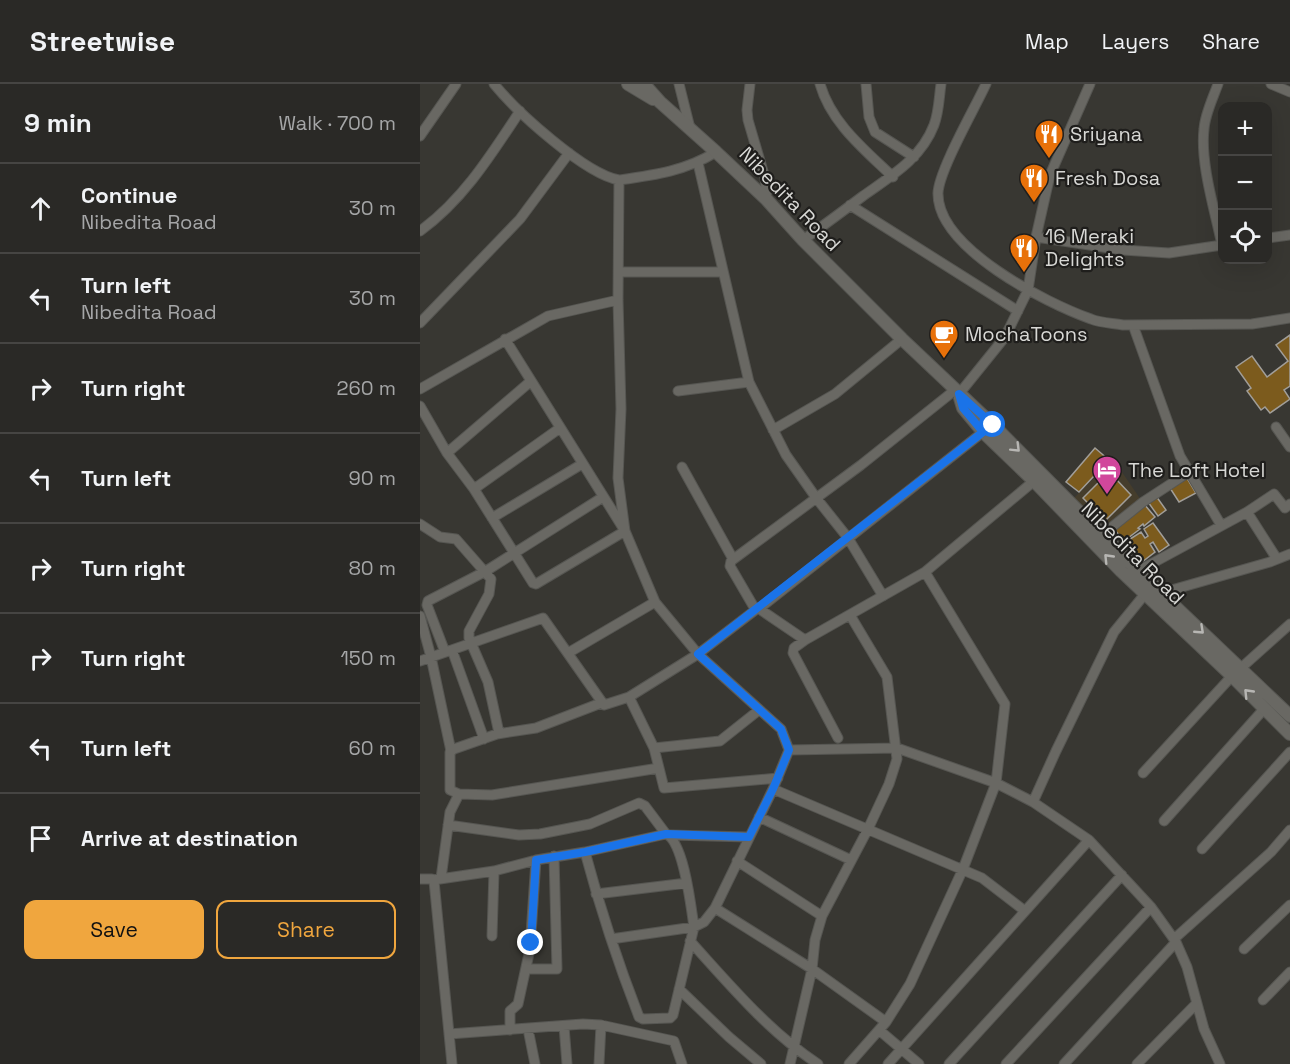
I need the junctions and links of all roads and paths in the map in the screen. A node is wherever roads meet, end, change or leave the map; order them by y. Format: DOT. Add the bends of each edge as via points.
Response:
graph roads {
  1 [pos="456,84"];
  2 [pos="494,84"];
  3 [pos="628,84"];
  4 [pos="644,84"];
  5 [pos="679,84"];
  6 [pos="750,84"];
  7 [pos="820,84"];
  8 [pos="866,84"];
  9 [pos="940,84"];
  10 [pos="986,84"];
  11 [pos="1090,84"];
  12 [pos="1218,84"];
  13 [pos="1271,84"];
  14 [pos="1290,92"];
  15 [pos="660,102"];
  16 [pos="520,111"];
  17 [pos="690,128"];
  18 [pos="420,136"];
  19 [pos="717,152"];
  20 [pos="569,153"];
  21 [pos="914,157"];
  22 [pos="698,163"];
  23 [pos="893,177"];
  24 [pos="619,180"];
  25 [pos="767,200"];
  26 [pos="850,205"];
  27 [pos="1218,227"];
  28 [pos="420,231"];
  29 [pos="1290,235"];
  30 [pos="1036,237"];
  31 [pos="1272,237"];
  32 [pos="803,240"];
  33 [pos="1218,246"];
  34 [pos="619,272"];
  35 [pos="722,272"];
  36 [pos="1028,290"];
  37 [pos="618,300"];
  38 [pos="1018,311"];
  39 [pos="1290,319"];
  40 [pos="420,323"];
  41 [pos="1133,325"];
  42 [pos="505,339"];
  43 [pos="902,339"];
  44 [pos="531,381"];
  45 [pos="749,382"];
  46 [pos="420,389"];
  47 [pos="678,392"];
  48 [pos="957,392"];
  49 [pos="420,406"];
  50 [pos="1276,427"];
  51 [pos="560,428"];
  52 [pos="773,430"];
  53 [pos="983,432"];
  54 [pos="1290,447"];
  55 [pos="447,453"];
  56 [pos="582,464"];
  57 [pos="682,467"];
  58 [pos="1190,472"];
  59 [pos="1034,481"];
  60 [pos="474,489"];
  61 [pos="603,497"];
  62 [pos="817,499"];
  63 [pos="1290,504"];
  64 [pos="1247,512"];
  65 [pos="492,518"];
  66 [pos="420,524"];
  67 [pos="1221,525"];
  68 [pos="625,531"];
  69 [pos="1102,535"];
  70 [pos="848,538"];
  71 [pos="513,553"];
  72 [pos="1290,554"];
  73 [pos="733,559"];
  74 [pos="1277,559"];
  75 [pos="486,571"];
  76 [pos="1138,571"];
  77 [pos="925,572"];
  78 [pos="1161,593"];
  79 [pos="1145,594"];
  80 [pos="883,596"];
  81 [pos="655,602"];
  82 [pos="757,609"];
  83 [pos="850,615"];
  84 [pos="420,616"];
  85 [pos="1290,624"];
  86 [pos="805,640"];
  87 [pos="470,643"];
  88 [pos="448,651"];
  89 [pos="568,653"];
  90 [pos="698,654"];
  91 [pos="431,657"];
  92 [pos="420,661"];
  93 [pos="1236,672"];
  94 [pos="629,697"];
  95 [pos="601,703"];
  96 [pos="1264,709"];
  97 [pos="759,710"];
  98 [pos="1290,716"];
  99 [pos="499,734"];
  100 [pos="1290,734"];
  101 [pos="838,738"];
  102 [pos="484,739"];
  103 [pos="654,748"];
  104 [pos="897,748"];
  105 [pos="789,750"];
  106 [pos="451,751"];
  107 [pos="1290,752"];
  108 [pos="659,768"];
  109 [pos="1143,773"];
  110 [pos="778,778"];
  111 [pos="996,783"];
  112 [pos="773,789"];
  113 [pos="459,794"];
  114 [pos="1033,802"];
  115 [pos="759,817"];
  116 [pos="1164,821"];
  117 [pos="448,825"];
  118 [pos="868,829"];
  119 [pos="1290,830"];
  120 [pos="668,835"];
  121 [pos="749,837"];
  122 [pos="1089,840"];
  123 [pos="1202,849"];
  124 [pos="585,852"];
  125 [pos="554,856"];
  126 [pos="536,860"];
  127 [pos="851,860"];
  128 [pos="736,861"];
  129 [pos="963,869"];
  130 [pos="494,871"];
  131 [pos="1122,875"];
  132 [pos="420,879"];
  133 [pos="437,879"];
  134 [pos="687,883"];
  135 [pos="596,894"];
  136 [pos="1290,905"];
  137 [pos="1151,907"];
  138 [pos="715,908"];
  139 [pos="1025,911"];
  140 [pos="822,916"];
  141 [pos="694,927"];
  142 [pos="492,936"];
  143 [pos="610,939"];
  144 [pos="1175,940"];
  145 [pos="690,941"];
  146 [pos="1244,949"];
  147 [pos="526,969"];
  148 [pos="812,969"];
  149 [pos="1290,972"];
  150 [pos="679,989"];
  151 [pos="1263,1000"];
  152 [pos="1196,1004"];
  153 [pos="665,1019"];
  154 [pos="886,1022"];
  155 [pos="601,1025"];
  156 [pos="564,1026"];
  157 [pos="528,1029"];
  158 [pos="510,1030"];
  159 [pos="879,1030"];
  160 [pos="448,1034"];
  161 [pos="658,1037"];
  162 [pos="795,1049"];
  163 [pos="902,1049"];
  164 [pos="452,1064"];
  165 [pos="535,1064"];
  166 [pos="567,1064"];
  167 [pos="599,1064"];
  168 [pos="682,1064"];
  169 [pos="761,1064"];
  170 [pos="790,1064"];
  171 [pos="818,1064"];
  172 [pos="849,1064"];
  173 [pos="888,1064"];
  174 [pos="919,1064"];
  175 [pos="949,1064"];
  176 [pos="1006,1064"];
  177 [pos="1064,1064"];
  178 [pos="1137,1064"];
  179 [pos="1219,1064"];
  1 -- 18 [label="street"];
  2 -- 16 [label="street"];
  3 -- 15 [label="street"];
  4 -- 15 [label="street, Nibedita Road"];
  5 -- 17 [label="street"];
  6 -- 25 [label="street" via="748,120 765,178"];
  7 -- 23 [label="street" via="851,136"];
  8 -- 21 [label="street" via="869,117 875,132"];
  9 -- 21 [label="street" via="934,126"];
  10 -- 36 [label="street" via="944,172 938,190 939,206 943,218 967,246"];
  11 -- 30 [label="street" via="1050,175"];
  12 -- 27 [label="street" via="1205,119 1203,142"];
  13 -- 14 [label="street"];
  15 -- 17 [label="street, Nibedita Road"];
  16 -- 20 [label="street"];
  16 -- 28 [label="street" via="476,176 455,201"];
  17 -- 19 [label="street, Nibedita Road"];
  19 -- 22 [label="street"];
  19 -- 25 [label="street, Nibedita Road"];
  20 -- 24 [label="street" via="602,175"];
  20 -- 40 [label="street" via="520,219"];
  21 -- 23 [label="street"];
  22 -- 24 [label="street"];
  22 -- 35 [label="street"];
  23 -- 26 [label="street"];
  24 -- 34 [label="street"];
  25 -- 32 [label="street, Nibedita Road"];
  26 -- 32 [label="street"];
  26 -- 38 [label="street"];
  29 -- 31 [label="street"];
  30 -- 33 [label="street" via="1169,253"];
  30 -- 36 [label="street"];
  32 -- 43 [label="street, Nibedita Road"];
  34 -- 35 [label="street"];
  34 -- 37 [label="street"];
  35 -- 45 [label="street"];
  36 -- 38 [label="street"];
  36 -- 41 [label="street" via="1092,319"];
  37 -- 42 [label="street" via="551,314"];
  37 -- 68 [label="street" via="618,478"];
  38 -- 48 [label="street" via="1005,337"];
  39 -- 41 [label="street" via="1252,324"];
  41 -- 58 [label="street" via="1178,451"];
  42 -- 44 [label="street"];
  42 -- 46 [label="street"];
  43 -- 48 [label="street, Nibedita Road"];
  43 -- 52 [label="street" via="835,394"];
  44 -- 51 [label="street"];
  44 -- 55 [label="street"];
  45 -- 47 [label="street"];
  45 -- 52 [label="street"];
  48 -- 53 [label="street, Nibedita Road" via="963,408"];
  48 -- 62 [label="street"];
  48 -- 69 [label="street, Nibedita Road, one-way"];
  49 -- 55 [label="street"];
  50 -- 54 [label="street"];
  51 -- 56 [label="street"];
  51 -- 60 [label="street"];
  52 -- 62 [label="street"];
  53 -- 59 [label="street, Nibedita Road"];
  53 -- 70 [label="street"];
  55 -- 60 [label="street"];
  56 -- 61 [label="street"];
  56 -- 65 [label="street"];
  57 -- 73 [label="street"];
  58 -- 67 [label="street"];
  58 -- 69 [label="street"];
  59 -- 77 [label="street"];
  79 -- 59 [label="street, Nibedita Road, one-way"];
  60 -- 65 [label="street"];
  61 -- 68 [label="street"];
  61 -- 71 [label="street"];
  62 -- 70 [label="street"];
  62 -- 73 [label="street"];
  63 -- 64 [label="street" via="1285,508 1274,494"];
  64 -- 67 [label="street"];
  64 -- 74 [label="street"];
  65 -- 71 [label="street"];
  66 -- 75 [label="street" via="440,537 456,539"];
  67 -- 76 [label="street"];
  68 -- 71 [label="street" via="535,584"];
  68 -- 81 [label="street"];
  69 -- 76 [label="street, Nibedita Road"];
  70 -- 80 [label="street"];
  70 -- 82 [label="street"];
  71 -- 75 [label="street"];
  72 -- 74 [label="street"];
  73 -- 82 [label="street" via="730,566"];
  74 -- 78 [label="street"];
  75 -- 87 [label="street" via="491,589 469,631"];
  75 -- 88 [label="street" via="428,603"];
  76 -- 78 [label="street, Nibedita Road"];
  77 -- 80 [label="street"];
  77 -- 111 [label="street" via="1005,704"];
  78 -- 93 [label="street, Nibedita Road, one-way"];
  79 -- 93 [label="street, Nibedita Road"];
  79 -- 114 [label="street" via="1114,632"];
  80 -- 83 [label="street"];
  81 -- 89 [label="street"];
  81 -- 90 [label="street"];
  82 -- 86 [label="street"];
  82 -- 90 [label="street"];
  83 -- 86 [label="street"];
  83 -- 104 [label="street" via="887,677"];
  84 -- 91 [label="street"];
  85 -- 93 [label="street"];
  86 -- 101 [label="street" via="793,653"];
  87 -- 88 [label="street"];
  87 -- 89 [label="street" via="543,618"];
  87 -- 99 [label="street" via="488,682"];
  88 -- 91 [label="street"];
  88 -- 102 [label="street"];
  89 -- 95 [label="street"];
  90 -- 94 [label="street"];
  90 -- 97 [label="street"];
  91 -- 92 [label="street"];
  91 -- 106 [label="street"];
  96 -- 93 [label="street, Nibedita Road, one-way"];
  93 -- 98 [label="street, Nibedita Road"];
  93 -- 109 [label="street"];
  94 -- 95 [label="street" via="606,705"];
  94 -- 103 [label="street"];
  95 -- 99 [label="street" via="536,728"];
  96 -- 100 [label="street, Nibedita Road"];
  96 -- 116 [label="street"];
  97 -- 103 [label="street" via="720,741"];
  97 -- 105 [label="street" via="781,729"];
  99 -- 102 [label="street"];
  102 -- 106 [label="street"];
  103 -- 108 [label="street"];
  104 -- 105 [label="street"];
  104 -- 111 [label="street"];
  104 -- 118 [label="street" via="889,784"];
  105 -- 110 [label="street"];
  106 -- 113 [label="street" via="449,789"];
  107 -- 123 [label="street"];
  108 -- 110 [label="street" via="666,788"];
  108 -- 113 [label="street" via="492,795"];
  110 -- 112 [label="street"];
  111 -- 114 [label="street"];
  111 -- 129 [label="street"];
  112 -- 115 [label="street"];
  112 -- 118 [label="street"];
  113 -- 117 [label="street"];
  114 -- 122 [label="street"];
  115 -- 121 [label="street"];
  115 -- 127 [label="street"];
  117 -- 120 [label="street" via="519,835 540,834 590,824 639,802"];
  117 -- 133 [label="street"];
  118 -- 127 [label="street"];
  118 -- 129 [label="street"];
  119 -- 144 [label="street"];
  120 -- 121 [label="street"];
  120 -- 124 [label="street"];
  120 -- 134 [label="street" via="676,843"];
  121 -- 128 [label="street"];
  122 -- 131 [label="street"];
  122 -- 139 [label="street"];
  124 -- 125 [label="street"];
  124 -- 135 [label="street"];
  125 -- 126 [label="street"];
  125 -- 147 [label="street" via="557,969"];
  126 -- 130 [label="street"];
  126 -- 147 [label="street"];
  127 -- 140 [label="street"];
  128 -- 138 [label="street"];
  128 -- 140 [label="street"];
  129 -- 139 [label="street" via="990,883"];
  129 -- 154 [label="street" via="910,984"];
  130 -- 133 [label="street"];
  130 -- 142 [label="street"];
  131 -- 137 [label="street"];
  131 -- 175 [label="street"];
  132 -- 133 [label="street"];
  133 -- 160 [label="street"];
  134 -- 135 [label="street"];
  134 -- 141 [label="street"];
  135 -- 143 [label="street"];
  136 -- 146 [label="street"];
  137 -- 144 [label="street"];
  137 -- 176 [label="street"];
  138 -- 141 [label="street" via="704,922"];
  138 -- 148 [label="street"];
  139 -- 163 [label="street"];
  140 -- 148 [label="street"];
  141 -- 143 [label="street"];
  141 -- 145 [label="street"];
  143 -- 153 [label="street" via="639,1017"];
  144 -- 152 [label="street"];
  144 -- 177 [label="street"];
  145 -- 150 [label="street"];
  145 -- 162 [label="street" via="745,1003"];
  147 -- 158 [label="street" via="518,1004 510,1011"];
  148 -- 154 [label="street"];
  148 -- 162 [label="street"];
  149 -- 151 [label="street"];
  150 -- 153 [label="street" via="673,1016"];
  150 -- 169 [label="street"];
  152 -- 178 [label="street"];
  152 -- 179 [label="street"];
  153 -- 161 [label="street"];
  154 -- 159 [label="street"];
  155 -- 156 [label="street"];
  155 -- 161 [label="street"];
  155 -- 167 [label="street"];
  156 -- 157 [label="street"];
  156 -- 166 [label="street"];
  157 -- 158 [label="street"];
  157 -- 165 [label="street"];
  158 -- 160 [label="street"];
  159 -- 163 [label="street"];
  159 -- 172 [label="street"];
  160 -- 164 [label="street"];
  161 -- 168 [label="street" via="675,1042"];
  162 -- 170 [label="street"];
  162 -- 171 [label="street"];
  163 -- 173 [label="street"];
  163 -- 174 [label="street"];
}
